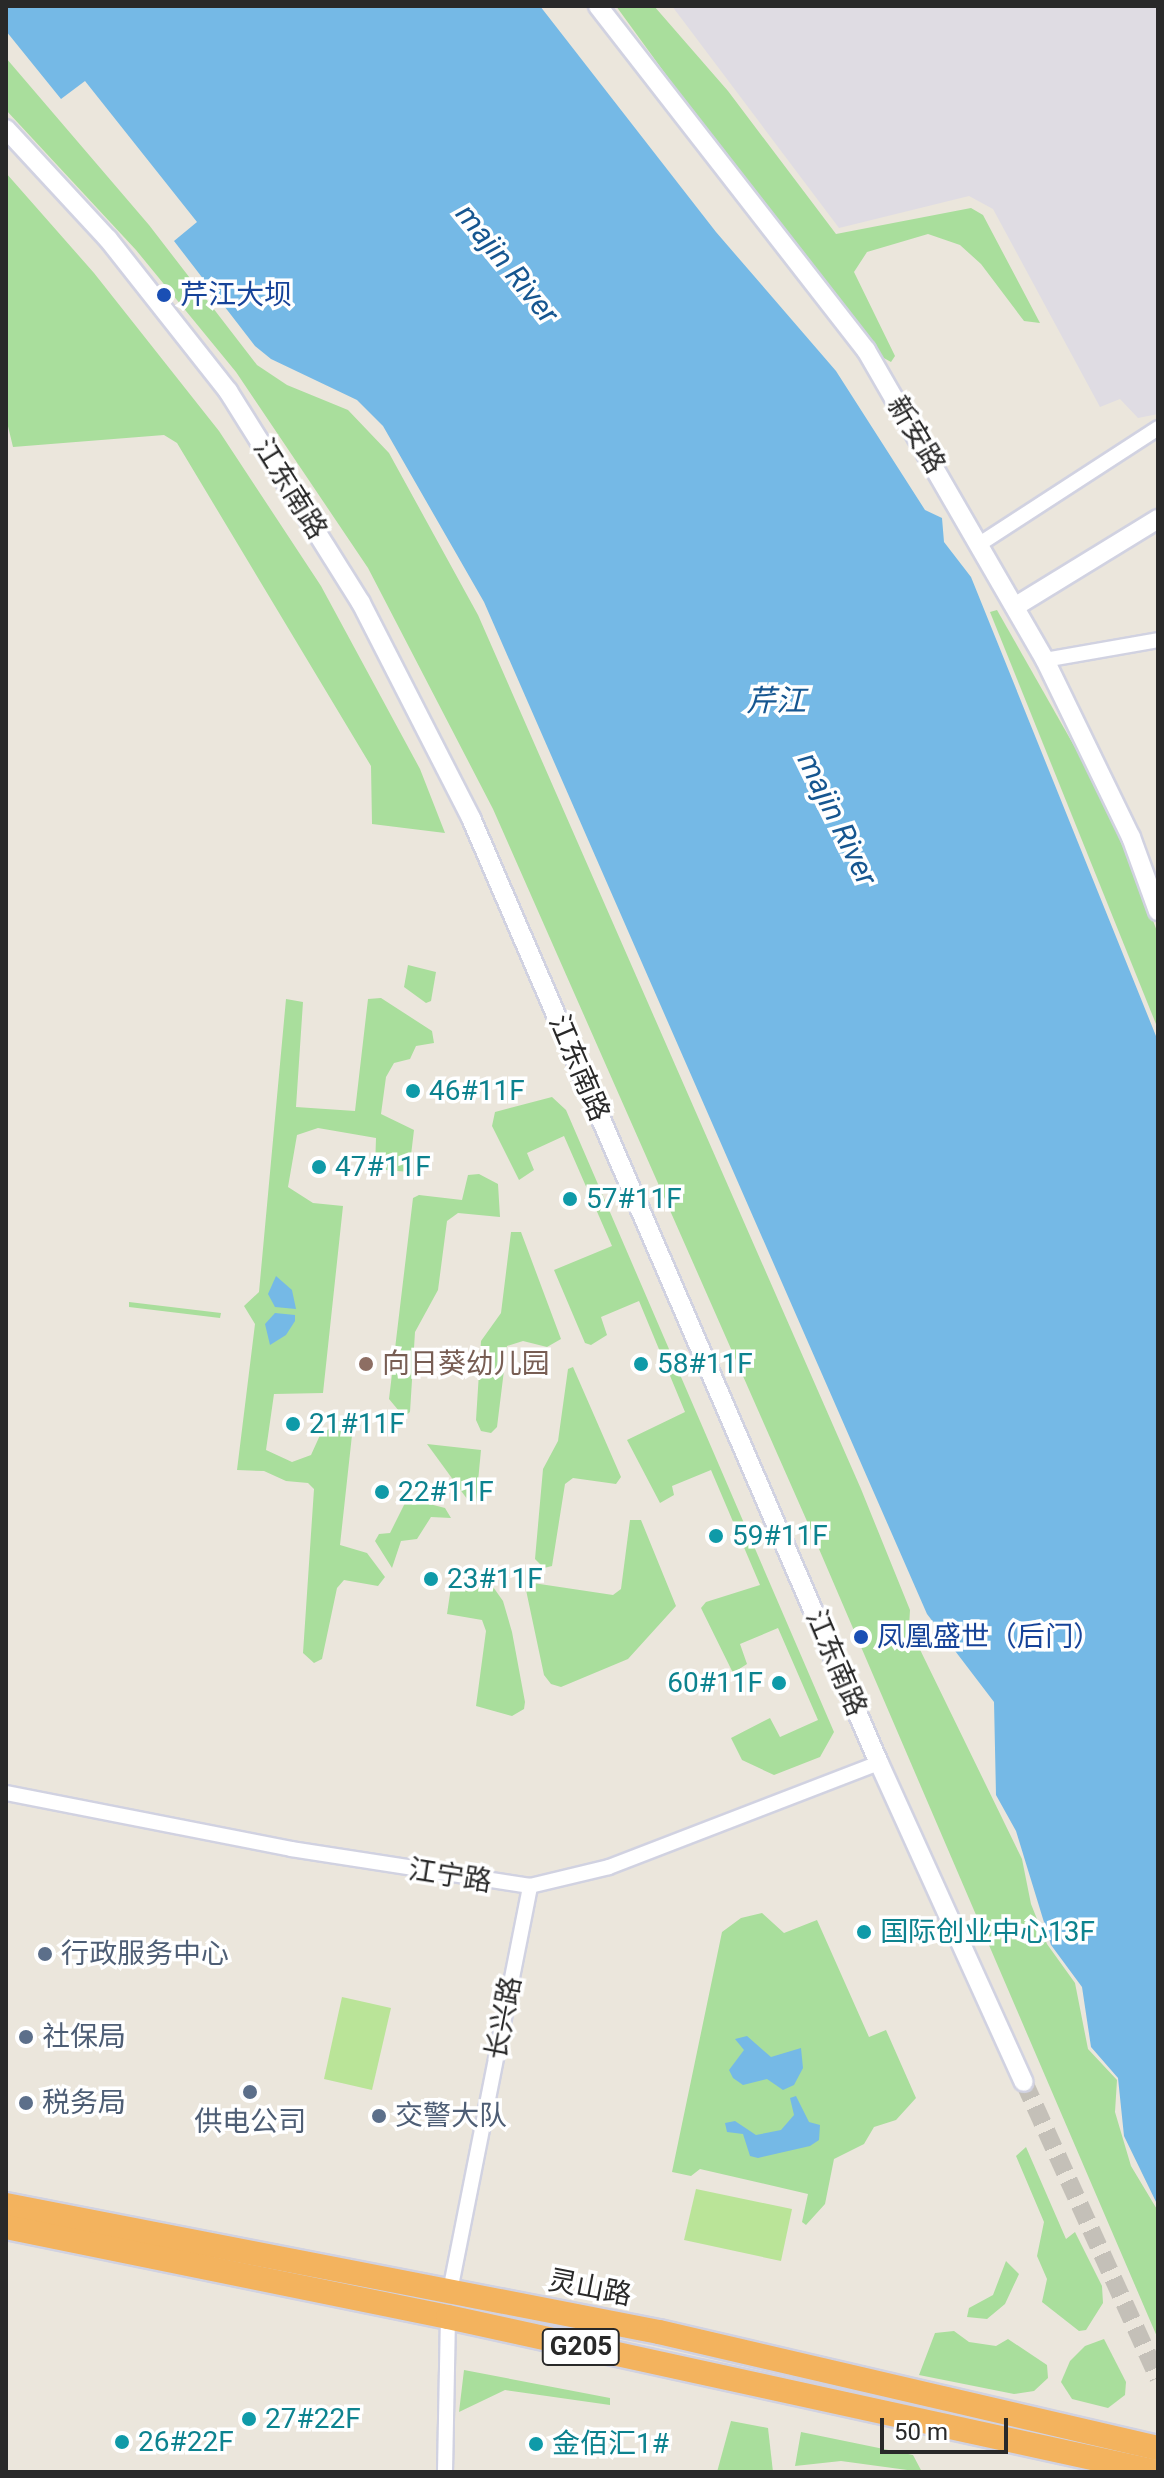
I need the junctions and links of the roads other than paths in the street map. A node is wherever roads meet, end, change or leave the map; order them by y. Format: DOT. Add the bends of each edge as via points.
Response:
graph roads {
  1 [pos="598,6"];
  2 [pos="6,129"];
  3 [pos="1158,428"];
  4 [pos="1158,519"];
  5 [pos="981,543"];
  6 [pos="1016,606"];
  7 [pos="1158,640"];
  8 [pos="1045,660"];
  9 [pos="1158,911"];
  10 [pos="879,1763"];
  11 [pos="6,1793"];
  12 [pos="530,1886"];
  13 [pos="1024,2082"];
  14 [pos="6,2205"];
  15 [pos="6,2227"];
  16 [pos="450,2291"];
  17 [pos="448,2317"];
  18 [pos="1158,2448"];
  19 [pos="445,2472"];
  20 [pos="1156,2472"];
  1 -- 5 [label="street, 新安路" via="866,350"];
  2 -- 10 [label="street, 江东南路" via="108,239 228,391 361,603 471,818"];
  3 -- 5 [label="street"];
  4 -- 6 [label="street"];
  5 -- 6 [label="street, 新安路"];
  6 -- 8 [label="street, 新安路"];
  7 -- 8 [label="street"];
  8 -- 9 [label="street, 新安路" via="1131,837"];
  10 -- 12 [label="street, 江宁路" via="609,1867"];
  10 -- 13 [label="street, 江东南路"];
  11 -- 12 [label="street, 江宁路" via="291,1849"];
  12 -- 16 [label="street, 长兴路"];
  14 -- 16 [label="highway, 灵山路"];
  15 -- 17 [label="highway, 灵山路 / G205"];
  16 -- 18 [label="highway, 灵山路" via="659,2332"];
  17 -- 19 [label="street"];
  17 -- 20 [label="highway, 灵山路 / G205"];
}
